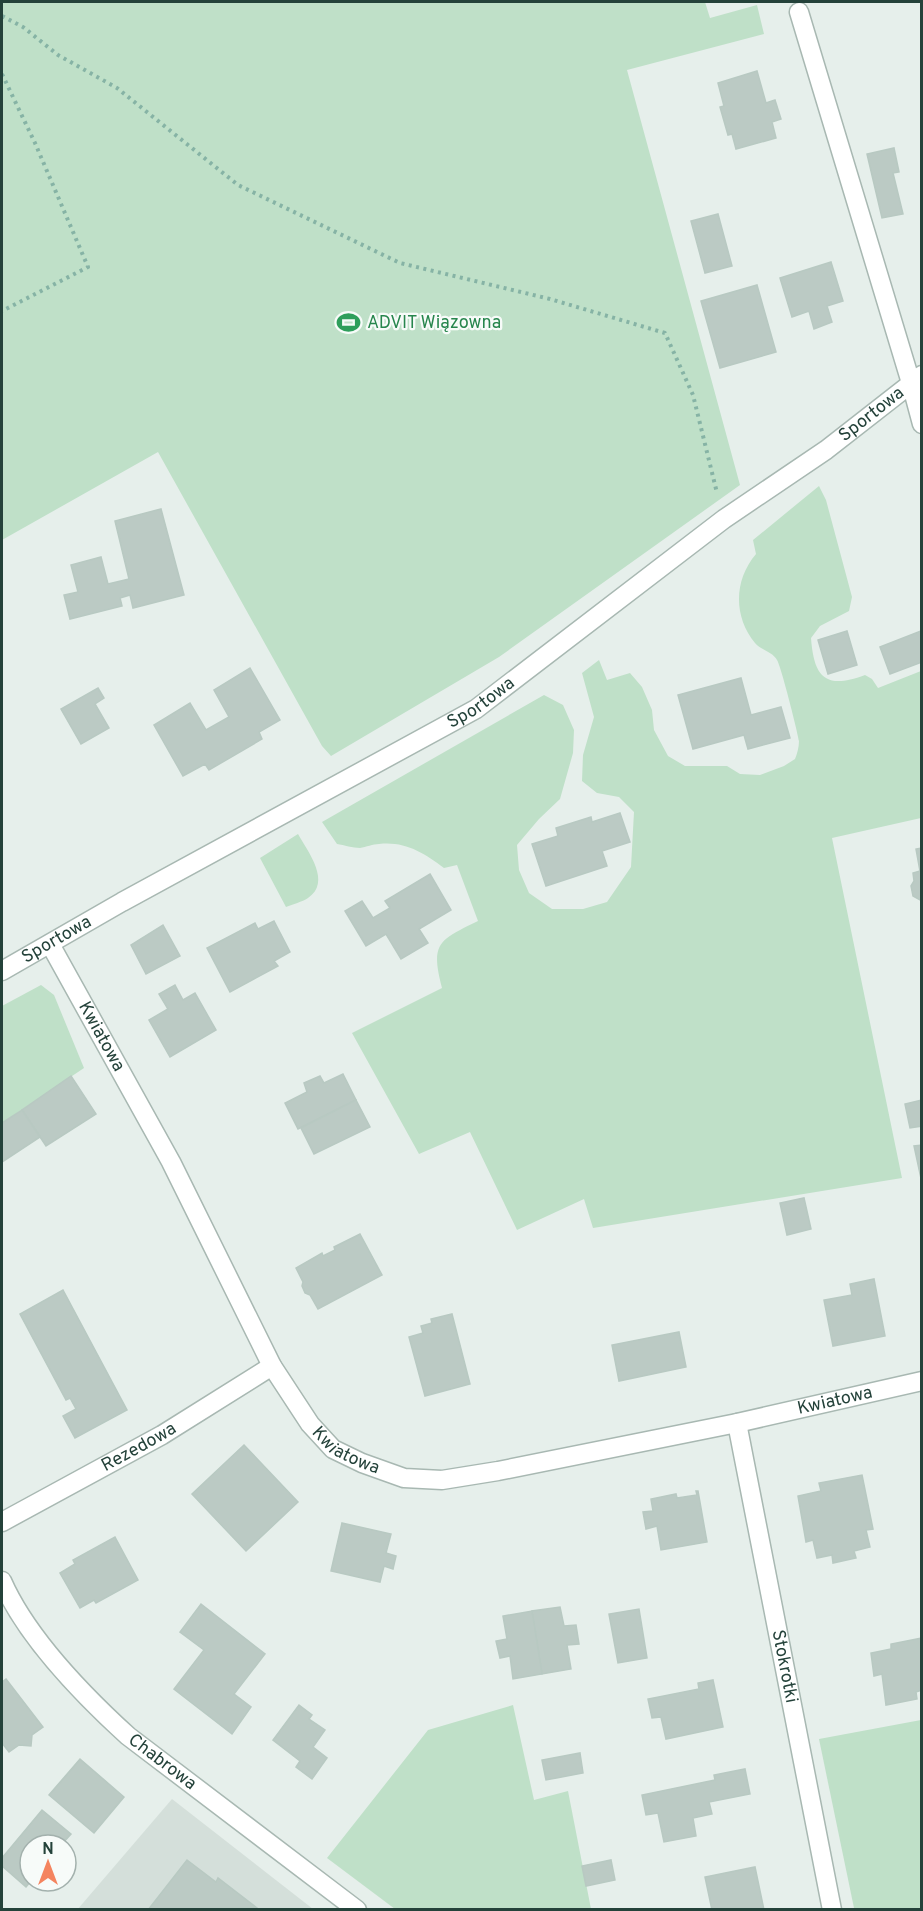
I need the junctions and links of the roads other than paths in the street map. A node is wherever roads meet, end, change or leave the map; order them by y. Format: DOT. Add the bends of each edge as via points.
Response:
graph roads {
  1 [pos="799,12"];
  2 [pos="916,379"];
  3 [pos="921,424"];
  4 [pos="50,944"];
  5 [pos="2,971"];
  6 [pos="272,1366"];
  7 [pos="921,1380"];
  8 [pos="737,1423"];
  9 [pos="2,1522"];
  10 [pos="2,1581"];
  11 [pos="357,1910"];
  12 [pos="832,1910"];
  1 -- 2 [label="street"];
  2 -- 3 [label="street"];
  2 -- 4 [label="street, Sportowa" via="826,450 724,519 476,709"];
  4 -- 5 [label="street, Sportowa"];
  4 -- 6 [label="street, Kwiatowa" via="171,1162"];
  6 -- 8 [label="street, Kwiatowa" via="310,1424 333,1449 404,1478 442,1480 498,1471"];
  6 -- 9 [label="street, Rezedowa" via="162,1436"];
  7 -- 8 [label="street, Kwiatowa"];
  8 -- 12 [label="street, Stokrotki"];
  10 -- 11 [label="street, Chabrowa" via="12,1605 29,1628 75,1683 128,1736"];
}
